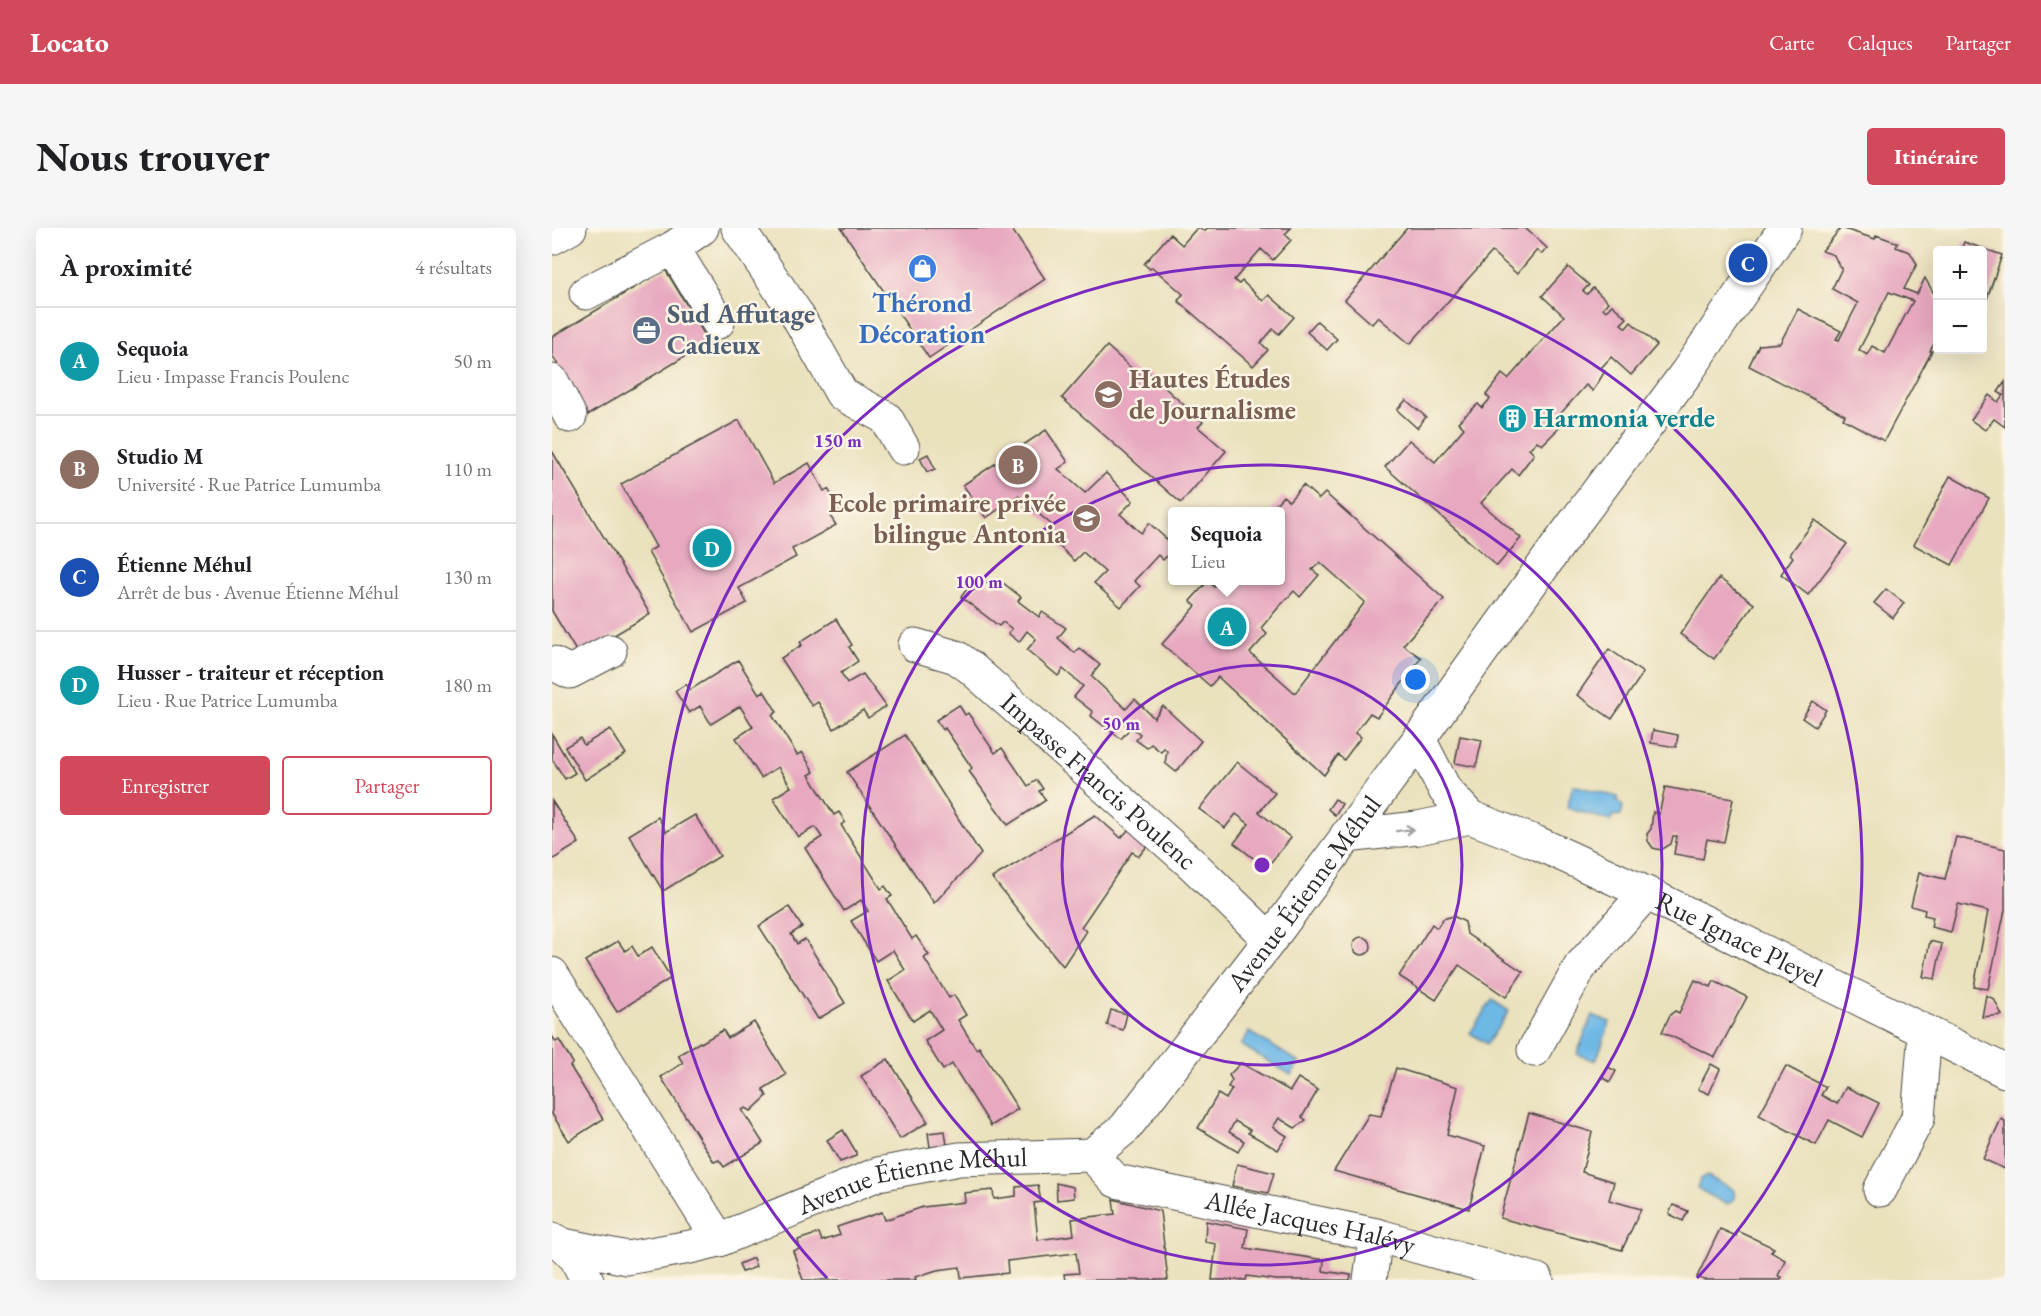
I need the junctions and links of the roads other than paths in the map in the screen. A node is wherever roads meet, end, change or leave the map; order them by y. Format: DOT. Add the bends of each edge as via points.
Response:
graph roads {
  1 [pos="570,228"];
  2 [pos="702,228"];
  3 [pos="738,228"];
  4 [pos="1785,228"];
  5 [pos="552,238"];
  6 [pos="673,248"];
  7 [pos="586,293"];
  8 [pos="718,322"];
  9 [pos="552,381"];
  10 [pos="570,416"];
  11 [pos="903,448"];
  12 [pos="915,645"];
  13 [pos="610,651"];
  14 [pos="552,663"];
  15 [pos="1419,739"];
  16 [pos="1470,817"];
  17 [pos="1346,836"];
  18 [pos="1646,893"];
  19 [pos="1270,940"];
  20 [pos="552,974"];
  21 [pos="1925,1031"];
  22 [pos="1534,1050"];
  23 [pos="2005,1071"];
  24 [pos="1092,1155"];
  25 [pos="1880,1190"];
  26 [pos="1376,1235"];
  27 [pos="718,1240"];
  28 [pos="558,1242"];
  29 [pos="627,1257"];
  30 [pos="587,1280"];
  31 [pos="602,1280"];
  32 [pos="1370,1280"];
  33 [pos="1537,1280"];
  1 -- 5 [label="street"];
  2 -- 6 [label="street"];
  3 -- 11 [label="street" via="796,313 843,394 886,418"];
  4 -- 15 [label="street, Avenue Étienne Méhul" via="1694,363"];
  6 -- 7 [label="street"];
  6 -- 8 [label="street"];
  9 -- 10 [label="street"];
  12 -- 19 [label="street, Impasse Francis Poulenc" via="956,657 970,667"];
  13 -- 14 [label="street" via="570,672"];
  15 -- 16 [label="street, Rue Ignace Pleyel" via="1445,790"];
  15 -- 17 [label="street, Avenue Étienne Méhul"];
  17 -- 16 [label="street, one-way"];
  16 -- 18 [label="street, Rue Ignace Pleyel"];
  17 -- 19 [label="street, Avenue Étienne Méhul"];
  18 -- 21 [label="street, Rue Ignace Pleyel"];
  18 -- 22 [label="street" via="1580,967"];
  19 -- 24 [label="street, Avenue Étienne Méhul" via="1125,1128"];
  20 -- 27 [label="street"];
  21 -- 23 [label="street, Rue Ignace Pleyel"];
  21 -- 25 [label="street" via="1918,1118"];
  24 -- 26 [label="street, Allée Jacques Halévy" via="1116,1180"];
  24 -- 27 [label="street, Avenue Étienne Méhul" via="959,1159 878,1174"];
  26 -- 32 [label="street"];
  26 -- 33 [label="street, Allée Jacques Halévy"];
  27 -- 29 [label="street, Avenue Étienne Méhul"];
  28 -- 29 [label="street, Avenue Étienne Méhul"];
  28 -- 30 [label="street, Avenue Étienne Méhul" via="576,1258"];
  29 -- 31 [label="street"];
}
